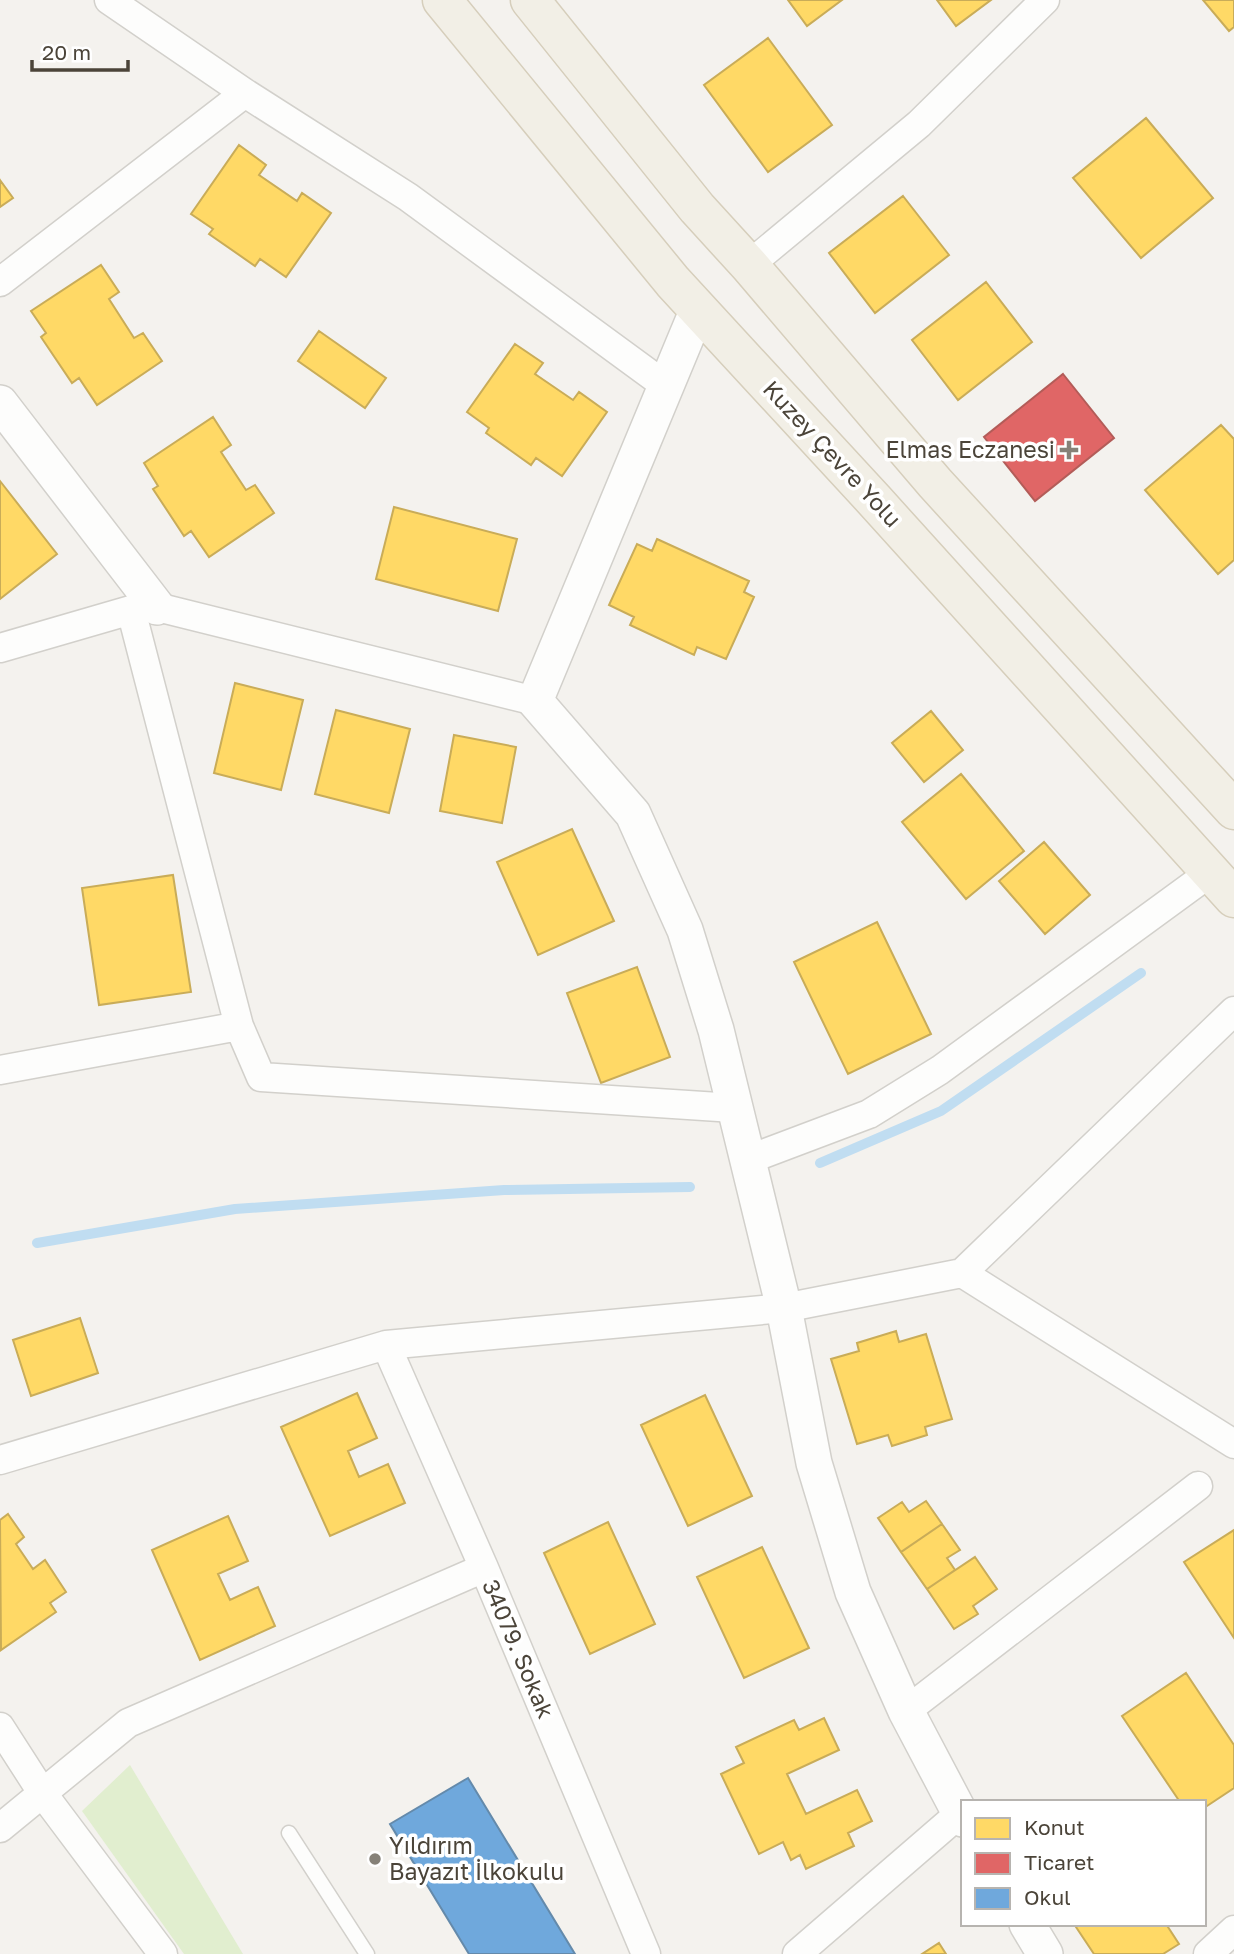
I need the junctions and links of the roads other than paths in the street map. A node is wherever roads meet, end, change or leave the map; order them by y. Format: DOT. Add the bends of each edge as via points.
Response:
graph roads {
  1 [pos="108,0"];
  2 [pos="442,0"];
  3 [pos="530,0"];
  4 [pos="1045,0"];
  5 [pos="245,93"];
  6 [pos="749,265"];
  7 [pos="0,282"];
  8 [pos="698,309"];
  9 [pos="666,386"];
  10 [pos="0,403"];
  11 [pos="144,609"];
  12 [pos="0,648"];
  13 [pos="535,701"];
  14 [pos="1234,810"];
  15 [pos="1222,885"];
  16 [pos="1234,1011"];
  17 [pos="239,1026"];
  18 [pos="0,1070"];
  19 [pos="734,1108"];
  20 [pos="747,1160"];
  21 [pos="962,1273"];
  22 [pos="784,1308"];
  23 [pos="386,1345"];
  24 [pos="1234,1444"];
  25 [pos="0,1460"];
  26 [pos="1198,1486"];
  27 [pos="484,1568"];
  28 [pos="906,1711"];
  29 [pos="0,1727"];
  30 [pos="43,1794"];
  31 [pos="961,1817"];
  32 [pos="0,1828"];
  33 [pos="289,1833"];
  34 [pos="1028,1926"];
  35 [pos="1234,1930"];
  36 [pos="163,1954"];
  37 [pos="367,1954"];
  38 [pos="646,1954"];
  39 [pos="797,1954"];
  40 [pos="1045,1954"];
  41 [pos="1208,1954"];
  1 -- 5 [label="street"];
  2 -- 8 [label="main road, Kuzey Çevre Yolu"];
  3 -- 6 [label="main road" via="697,208"];
  4 -- 6 [label="street" via="919,124"];
  5 -- 7 [label="street"];
  5 -- 9 [label="street" via="408,197"];
  6 -- 14 [label="main road" via="935,483"];
  8 -- 9 [label="street"];
  8 -- 15 [label="main road, Kuzey Çevre Yolu"];
  9 -- 13 [label="street"];
  10 -- 11 [label="street"];
  11 -- 12 [label="street"];
  11 -- 13 [label="street"];
  11 -- 17 [label="street"];
  13 -- 19 [label="street" via="633,814 685,930"];
  15 -- 20 [label="street" via="869,1114"];
  16 -- 21 [label="street"];
  17 -- 18 [label="street"];
  17 -- 19 [label="street" via="261,1077"];
  19 -- 20 [label="street"];
  20 -- 22 [label="street"];
  21 -- 22 [label="street"];
  21 -- 24 [label="street"];
  22 -- 23 [label="street"];
  22 -- 28 [label="street" via="814,1463 849,1579"];
  23 -- 25 [label="street"];
  23 -- 27 [label="street, 34079. Sokak"];
  26 -- 28 [label="street"];
  27 -- 30 [label="street" via="128,1723"];
  27 -- 38 [label="street, 34079. Sokak"];
  28 -- 31 [label="street"];
  29 -- 30 [label="street"];
  30 -- 32 [label="street"];
  30 -- 36 [label="street"];
  31 -- 39 [label="street"];
  33 -- 37 [label="lane"];
  34 -- 40 [label="street"];
  35 -- 41 [label="street"];
}
